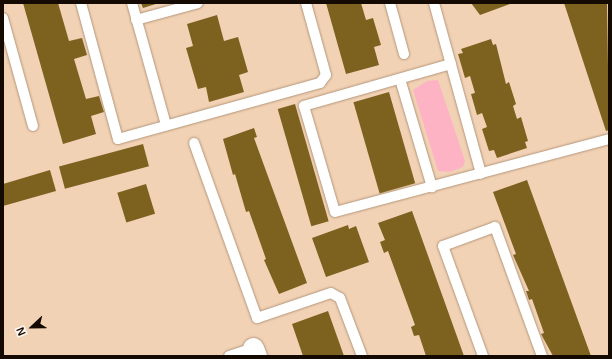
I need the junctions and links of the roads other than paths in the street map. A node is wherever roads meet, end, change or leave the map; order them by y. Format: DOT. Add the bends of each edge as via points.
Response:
graph roads {
  1 [pos="81,3"];
  2 [pos="132,3"];
  3 [pos="198,3"];
  4 [pos="306,3"];
  5 [pos="390,3"];
  6 [pos="434,3"];
  7 [pos="3,18"];
  8 [pos="136,20"];
  9 [pos="404,54"];
  10 [pos="450,64"];
  11 [pos="400,79"];
  12 [pos="166,125"];
  13 [pos="32,126"];
  14 [pos="609,139"];
  15 [pos="194,143"];
  16 [pos="481,174"];
  17 [pos="432,187"];
  18 [pos="255,352"];
  19 [pos="229,356"];
  20 [pos="362,356"];
  21 [pos="483,356"];
  22 [pos="542,356"];
  1 -- 12 [label="lane" via="118,139"];
  2 -- 8 [label="lane"];
  3 -- 8 [label="lane"];
  4 -- 12 [label="lane" via="326,75 320,83"];
  5 -- 9 [label="lane"];
  6 -- 10 [label="lane"];
  7 -- 13 [label="lane"];
  8 -- 12 [label="lane"];
  10 -- 11 [label="lane"];
  10 -- 16 [label="lane"];
  11 -- 17 [label="lane"];
  11 -- 17 [label="lane" via="304,106 326,182 335,212"];
  14 -- 16 [label="lane"];
  15 -- 20 [label="lane" via="257,318 331,293 340,298"];
  16 -- 17 [label="lane"];
  18 -- 19 [label="lane"];
  21 -- 22 [label="lane" via="443,246 495,227"];
}
